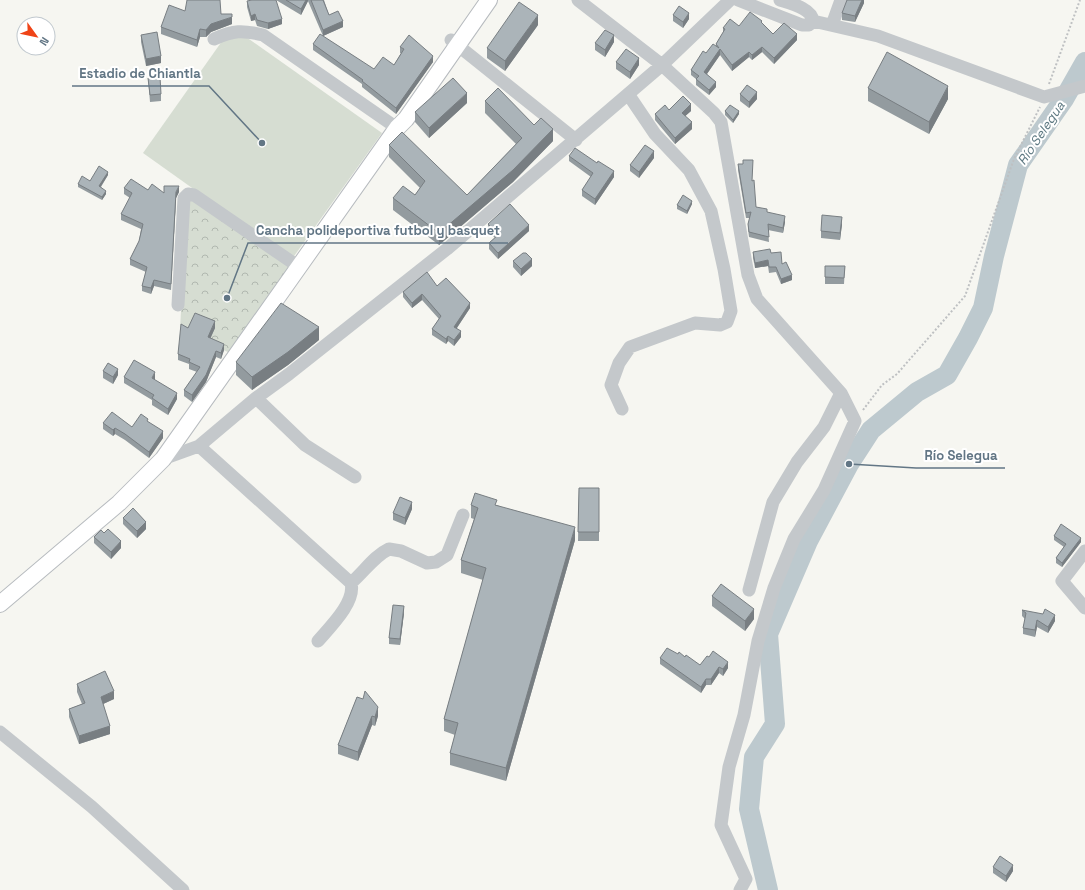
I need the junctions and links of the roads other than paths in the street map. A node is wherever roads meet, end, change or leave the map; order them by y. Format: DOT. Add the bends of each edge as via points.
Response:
graph roads {
  1 [pos="479,0"];
  2 [pos="489,0"];
  3 [pos="578,0"];
  4 [pos="730,0"];
  5 [pos="738,0"];
  6 [pos="780,0"];
  7 [pos="841,0"];
  8 [pos="813,21"];
  9 [pos="832,25"];
  10 [pos="214,39"];
  11 [pos="454,43"];
  12 [pos="662,65"];
  13 [pos="1085,86"];
  14 [pos="628,94"];
  15 [pos="397,128"];
  16 [pos="576,140"];
  17 [pos="300,266"];
  18 [pos="178,305"];
  19 [pos="841,393"];
  20 [pos="256,398"];
  21 [pos="622,409"];
  22 [pos="198,446"];
  23 [pos="163,459"];
  24 [pos="355,477"];
  25 [pos="463,515"];
  26 [pos="1085,551"];
  27 [pos="351,583"];
  28 [pos="749,590"];
  29 [pos="0,604"];
  30 [pos="1085,608"];
  31 [pos="318,641"];
  32 [pos="0,732"];
  33 [pos="183,890"];
  34 [pos="740,890"];
  1 -- 11 [label="main road"];
  2 -- 11 [label="main road"];
  3 -- 12 [label="street"];
  4 -- 12 [label="street"];
  5 -- 8 [label="street" via="802,25 809,25"];
  6 -- 8 [label="street" via="805,10 811,14"];
  7 -- 9 [label="street"];
  8 -- 9 [label="street"];
  9 -- 13 [label="street" via="878,36 1050,95"];
  10 -- 15 [label="street" via="240,30 263,35"];
  11 -- 15 [label="main road" via="400,115"];
  11 -- 16 [label="street"];
  12 -- 14 [label="street"];
  12 -- 19 [label="street" via="721,122 748,275 757,299"];
  14 -- 16 [label="street"];
  14 -- 21 [label="street" via="656,134 688,170 711,211 731,311 727,322 720,325 695,323 630,348 619,363 611,385"];
  15 -- 17 [label="main road"];
  16 -- 20 [label="street" via="448,249"];
  17 -- 18 [label="street" via="194,195 188,194 184,198"];
  17 -- 23 [label="main road"];
  19 -- 28 [label="street" via="824,427 797,462 773,502"];
  19 -- 34 [label="street" via="855,420 824,490 794,539 774,588 758,641 744,715 729,767 721,826 746,878"];
  20 -- 22 [label="street"];
  20 -- 24 [label="street" via="305,445"];
  22 -- 23 [label="street"];
  22 -- 27 [label="street"];
  23 -- 29 [label="main road" via="119,503"];
  25 -- 27 [label="street" via="447,555 436,562 427,563 401,551 389,549 374,559 365,572"];
  26 -- 30 [label="street" via="1062,581"];
  27 -- 31 [label="street" via="353,590 350,598"];
  32 -- 33 [label="street" via="92,808"];
}
